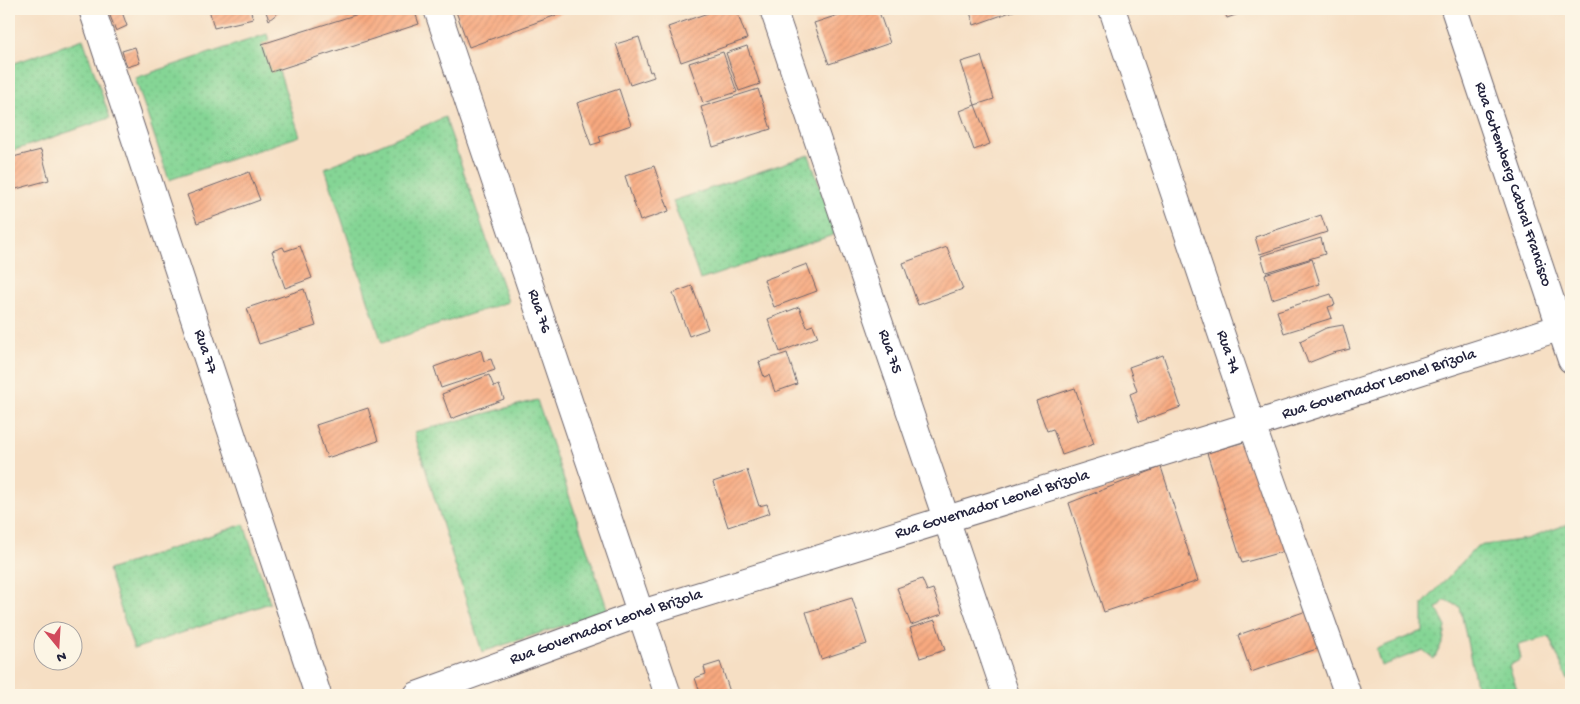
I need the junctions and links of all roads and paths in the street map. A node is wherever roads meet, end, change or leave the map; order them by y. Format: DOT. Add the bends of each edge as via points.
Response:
graph roads {
  1 [pos="92,9"];
  2 [pos="437,9"];
  3 [pos="772,9"];
  4 [pos="1112,9"];
  5 [pos="1454,9"];
  6 [pos="1566,326"];
  7 [pos="1571,360"];
  8 [pos="1252,425"];
  9 [pos="945,519"];
  10 [pos="642,614"];
  11 [pos="318,695"];
  12 [pos="418,695"];
  13 [pos="668,695"];
  14 [pos="1006,695"];
  15 [pos="1348,695"];
  1 -- 11 [label="street, Rua 77"];
  2 -- 10 [label="street, Rua 76"];
  3 -- 9 [label="street, Rua 75"];
  4 -- 8 [label="street, Rua 74"];
  5 -- 6 [label="street, Rua Gutemberg Cabral Francisco"];
  6 -- 7 [label="street, Rua Gutemberg Cabral Francisco"];
  6 -- 8 [label="street, Rua Governador Leonel Brizola"];
  8 -- 9 [label="street, Rua Governador Leonel Brizola"];
  8 -- 15 [label="street, Rua 74"];
  9 -- 10 [label="street, Rua Governador Leonel Brizola"];
  9 -- 14 [label="street, Rua 75"];
  10 -- 12 [label="street, Rua Governador Leonel Brizola"];
  10 -- 13 [label="street, Rua 76"];
}
